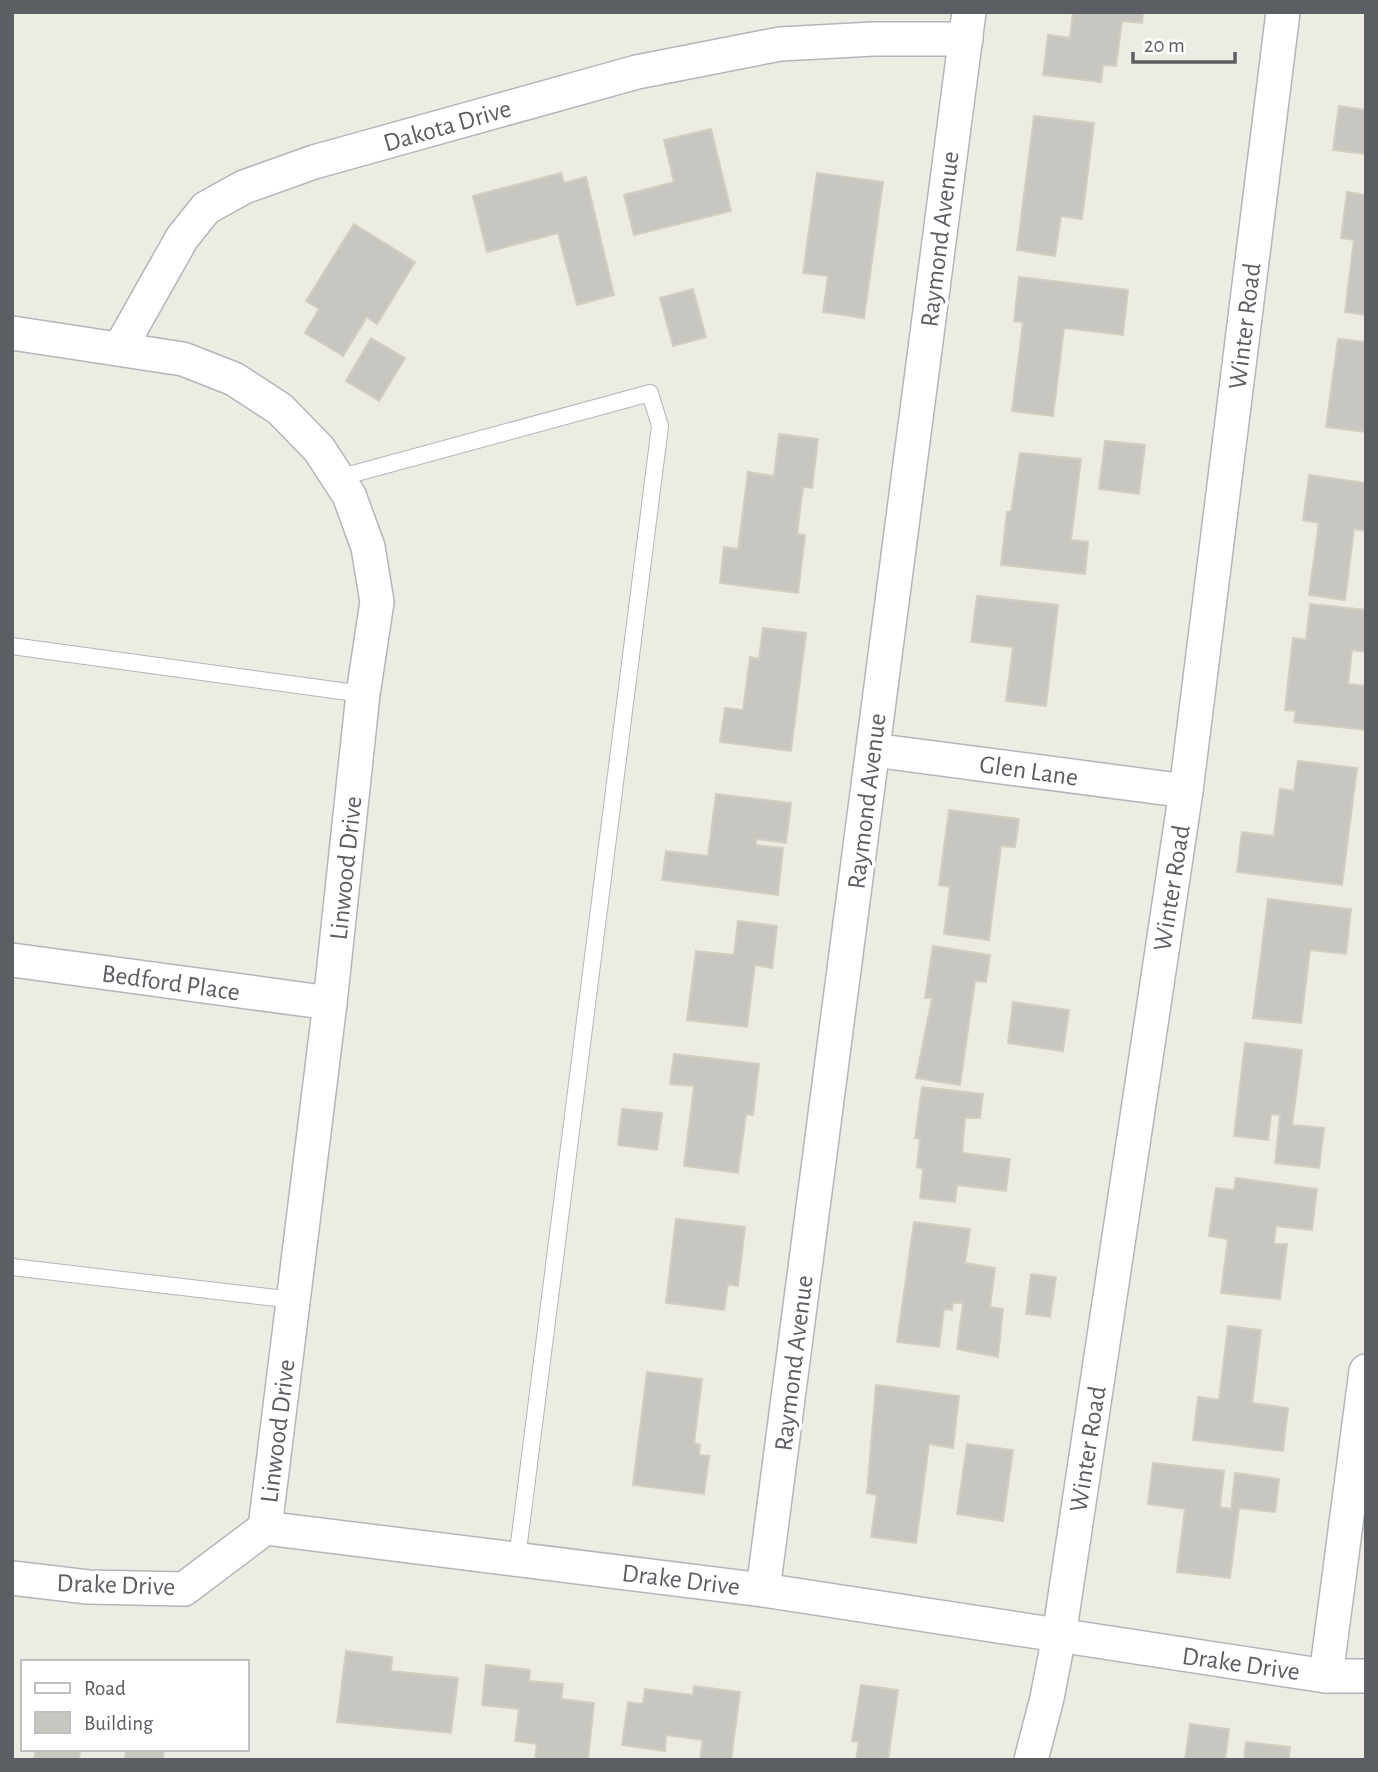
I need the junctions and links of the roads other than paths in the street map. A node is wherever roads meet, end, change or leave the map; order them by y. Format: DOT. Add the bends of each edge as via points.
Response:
graph roads {
  1 [pos="1283,12"];
  2 [pos="967,26"];
  3 [pos="12,333"];
  4 [pos="120,348"];
  5 [pos="338,478"];
  6 [pos="12,646"];
  7 [pos="363,694"];
  8 [pos="873,750"];
  9 [pos="1185,791"];
  10 [pos="12,960"];
  11 [pos="330,1003"];
  12 [pos="12,1267"];
  13 [pos="293,1300"];
  14 [pos="1366,1371"];
  15 [pos="265,1528"];
  16 [pos="517,1559"];
  17 [pos="12,1578"];
  18 [pos="763,1590"];
  19 [pos="1059,1636"];
  20 [pos="1326,1676"];
  21 [pos="1366,1676"];
  22 [pos="1031,1760"];
  1 -- 9 [label="street, Winter Road"];
  2 -- 4 [label="street, Dakota Drive" via="874,39 780,44 636,72 314,162 244,187 206,208 182,238"];
  2 -- 8 [label="street, Raymond Avenue"];
  3 -- 4 [label="street"];
  4 -- 5 [label="street, Linwood Drive" via="183,359 234,379 281,409 319,449"];
  5 -- 7 [label="street, Linwood Drive" via="368,547 377,602"];
  5 -- 16 [label="lane" via="650,393 660,426"];
  6 -- 7 [label="lane"];
  7 -- 11 [label="street, Linwood Drive"];
  8 -- 9 [label="street, Glen Lane"];
  8 -- 18 [label="street, Raymond Avenue"];
  9 -- 19 [label="street, Winter Road"];
  10 -- 11 [label="street, Bedford Place"];
  11 -- 13 [label="street, Linwood Drive"];
  12 -- 13 [label="lane"];
  13 -- 15 [label="street, Linwood Drive"];
  14 -- 20 [label="street"];
  15 -- 16 [label="street, Drake Drive"];
  15 -- 17 [label="street, Drake Drive" via="184,1589 88,1587"];
  16 -- 18 [label="street, Drake Drive"];
  18 -- 19 [label="street, Drake Drive"];
  19 -- 20 [label="street, Drake Drive"];
  19 -- 22 [label="street, Winter Road"];
  20 -- 21 [label="street, Drake Drive"];
}
